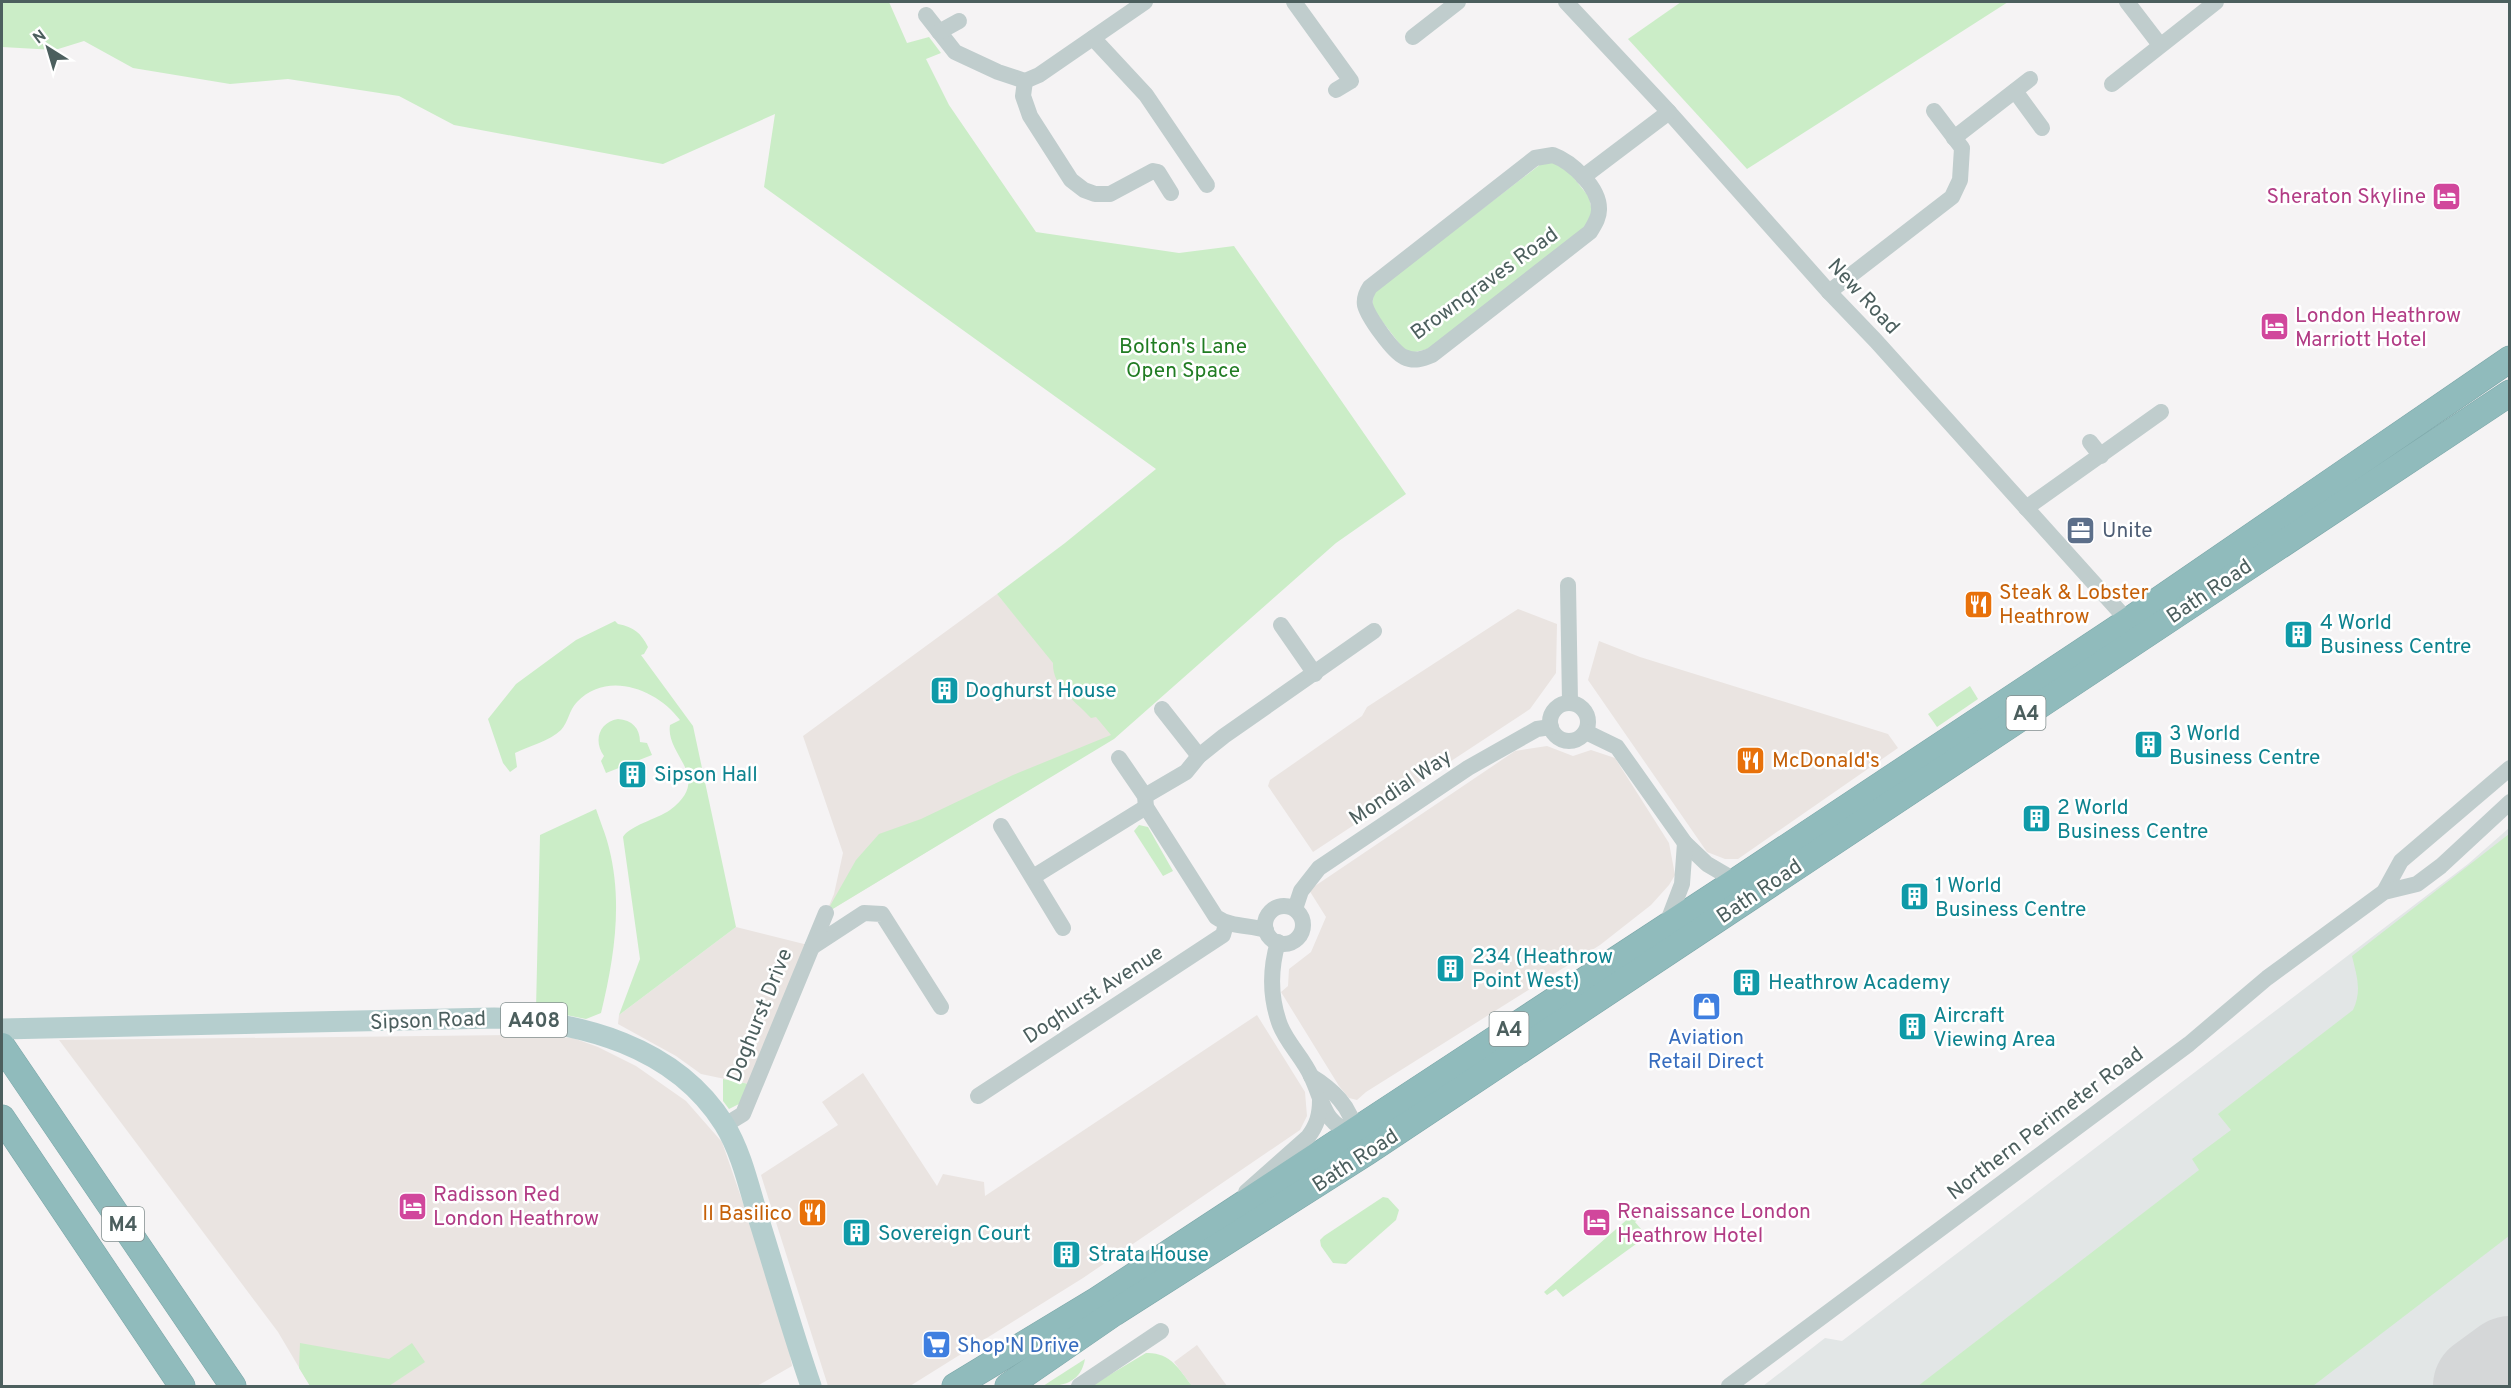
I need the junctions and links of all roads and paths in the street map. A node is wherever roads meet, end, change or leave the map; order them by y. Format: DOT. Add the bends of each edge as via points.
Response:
graph roads {
  1 [pos="1145,2"];
  2 [pos="1294,2"];
  3 [pos="1458,2"];
  4 [pos="1566,2"];
  5 [pos="2127,2"];
  6 [pos="2216,2"];
  7 [pos="926,15"];
  8 [pos="959,21"];
  9 [pos="939,32"];
  10 [pos="1413,37"];
  11 [pos="1093,38"];
  12 [pos="2160,45"];
  13 [pos="2030,79"];
  14 [pos="1025,81"];
  15 [pos="2112,84"];
  16 [pos="1336,90"];
  17 [pos="2015,91"];
  18 [pos="1934,111"];
  19 [pos="1669,112"];
  20 [pos="2042,128"];
  21 [pos="1954,138"];
  22 [pos="1583,177"];
  23 [pos="1208,185"];
  24 [pos="1171,193"];
  25 [pos="1829,292"];
  26 [pos="2510,359"];
  27 [pos="2510,393"];
  28 [pos="2161,412"];
  29 [pos="2090,442"];
  30 [pos="2101,456"];
  31 [pos="2026,508"];
  32 [pos="1568,585"];
  33 [pos="2128,621"];
  34 [pos="1281,625"];
  35 [pos="1374,631"];
  36 [pos="1315,674"];
  37 [pos="1570,702"];
  38 [pos="1162,709"];
  39 [pos="1551,728"];
  40 [pos="1586,732"];
  41 [pos="1199,756"];
  42 [pos="1119,758"];
  43 [pos="2510,768"];
  44 [pos="1146,801"];
  45 [pos="2510,801"];
  46 [pos="1001,826"];
  47 [pos="1685,843"];
  48 [pos="1033,877"];
  49 [pos="1737,881"];
  50 [pos="2384,892"];
  51 [pos="1295,909"];
  52 [pos="826,913"];
  53 [pos="1226,924"];
  54 [pos="1063,928"];
  55 [pos="1665,928"];
  56 [pos="1266,930"];
  57 [pos="1278,942"];
  58 [pos="811,947"];
  59 [pos="941,1007"];
  60 [pos="2,1029"];
  61 [pos="2,1046"];
  62 [pos="1311,1076"];
  63 [pos="978,1096"];
  64 [pos="1320,1100"];
  65 [pos="2,1118"];
  66 [pos="725,1125"];
  67 [pos="1360,1142"];
  68 [pos="1219,1218"];
  69 [pos="1161,1331"];
  70 [pos="182,1386"];
  71 [pos="233,1386"];
  72 [pos="811,1386"];
  73 [pos="955,1386"];
  74 [pos="1008,1386"];
  75 [pos="1079,1386"];
  76 [pos="1730,1386"];
  1 -- 11 [label="street"];
  2 -- 16 [label="street" via="1352,81"];
  3 -- 10 [label="street"];
  4 -- 19 [label="street, New Road"];
  5 -- 12 [label="street"];
  6 -- 12 [label="street"];
  7 -- 9 [label="street"];
  8 -- 9 [label="street"];
  9 -- 14 [label="street" via="956,52"];
  11 -- 14 [label="street"];
  11 -- 23 [label="street" via="1146,95"];
  12 -- 15 [label="street"];
  13 -- 17 [label="street"];
  14 -- 24 [label="street" via="1023,96 1030,116 1071,180 1083,190 1110,194 1153,171 1158,172"];
  17 -- 20 [label="street"];
  17 -- 21 [label="street"];
  18 -- 21 [label="street"];
  19 -- 22 [label="street"];
  19 -- 25 [label="street, New Road"];
  21 -- 25 [label="street" via="1962,148 1960,180 1952,197"];
  22 -- 22 [label="street, Browngraves Road" via="1561,158 1535,158 1374,283 1367,291 1366,308 1393,348 1402,357 1412,359 1432,355 1590,232 1598,216 1598,202"];
  25 -- 31 [label="street, New Road"];
  26 -- 33 [label="highway, Bath Road / A4"];
  27 -- 67 [label="highway, Bath Road / A4"];
  28 -- 30 [label="street"];
  29 -- 30 [label="street"];
  30 -- 31 [label="street"];
  31 -- 33 [label="street, New Road"];
  32 -- 37 [label="street"];
  33 -- 49 [label="highway, Bath Road / A4"];
  34 -- 36 [label="street"];
  35 -- 36 [label="street"];
  36 -- 41 [label="street"];
  37 -- 39 [label="street" via="1554,710"];
  37 -- 40 [label="street" via="1585,710 1589,721"];
  38 -- 41 [label="street"];
  39 -- 40 [label="street" via="1564,740 1576,740"];
  39 -- 51 [label="street, Mondial Way" via="1537,729 1468,768 1319,868 1301,891"];
  40 -- 47 [label="street" via="1617,747"];
  41 -- 44 [label="street" via="1186,771"];
  42 -- 44 [label="street"];
  43 -- 50 [label="street, Northern Perimeter Road" via="2401,861"];
  44 -- 48 [label="street"];
  44 -- 53 [label="street" via="1216,917"];
  45 -- 50 [label="street, Northern Perimeter Road" via="2417,884"];
  46 -- 48 [label="street"];
  47 -- 49 [label="street" via="1707,864"];
  47 -- 55 [label="street" via="1682,884"];
  48 -- 54 [label="street"];
  49 -- 55 [label="highway, Bath Road / A4"];
  50 -- 76 [label="street, Northern Perimeter Road" via="2267,978 2170,1058"];
  51 -- 56 [label="street" via="1274,909 1266,918"];
  51 -- 57 [label="street" via="1303,923 1301,934 1291,942"];
  52 -- 58 [label="street, Doghurst Drive"];
  53 -- 56 [label="street" via="1249,924"];
  53 -- 63 [label="street, Doghurst Avenue" via="1223,935"];
  55 -- 67 [label="highway, Bath Road / A4"];
  56 -- 57 [label="street"];
  57 -- 62 [label="street" via="1271,983 1280,1024"];
  58 -- 59 [label="street" via="864,913 882,914"];
  58 -- 66 [label="street, Doghurst Drive" via="743,1114"];
  60 -- 66 [label="main road, Sipson Road / A408" via="536,1020 602,1034 635,1048 707,1099"];
  61 -- 71 [label="highway, M4"];
  62 -- 64 [label="street"];
  62 -- 67 [label="street" via="1347,1109"];
  64 -- 67 [label="street" via="1333,1123"];
  64 -- 68 [label="street, Bath Road" via="1320,1113 1308,1137"];
  65 -- 70 [label="highway, M4"];
  66 -- 72 [label="main road, Sipson Road / A408" via="752,1197"];
  67 -- 68 [label="highway, Bath Road / A4"];
  67 -- 74 [label="highway, Bath Road / A4"];
  68 -- 73 [label="highway, Bath Road / A4" via="1097,1300"];
  69 -- 75 [label="street"];
}
